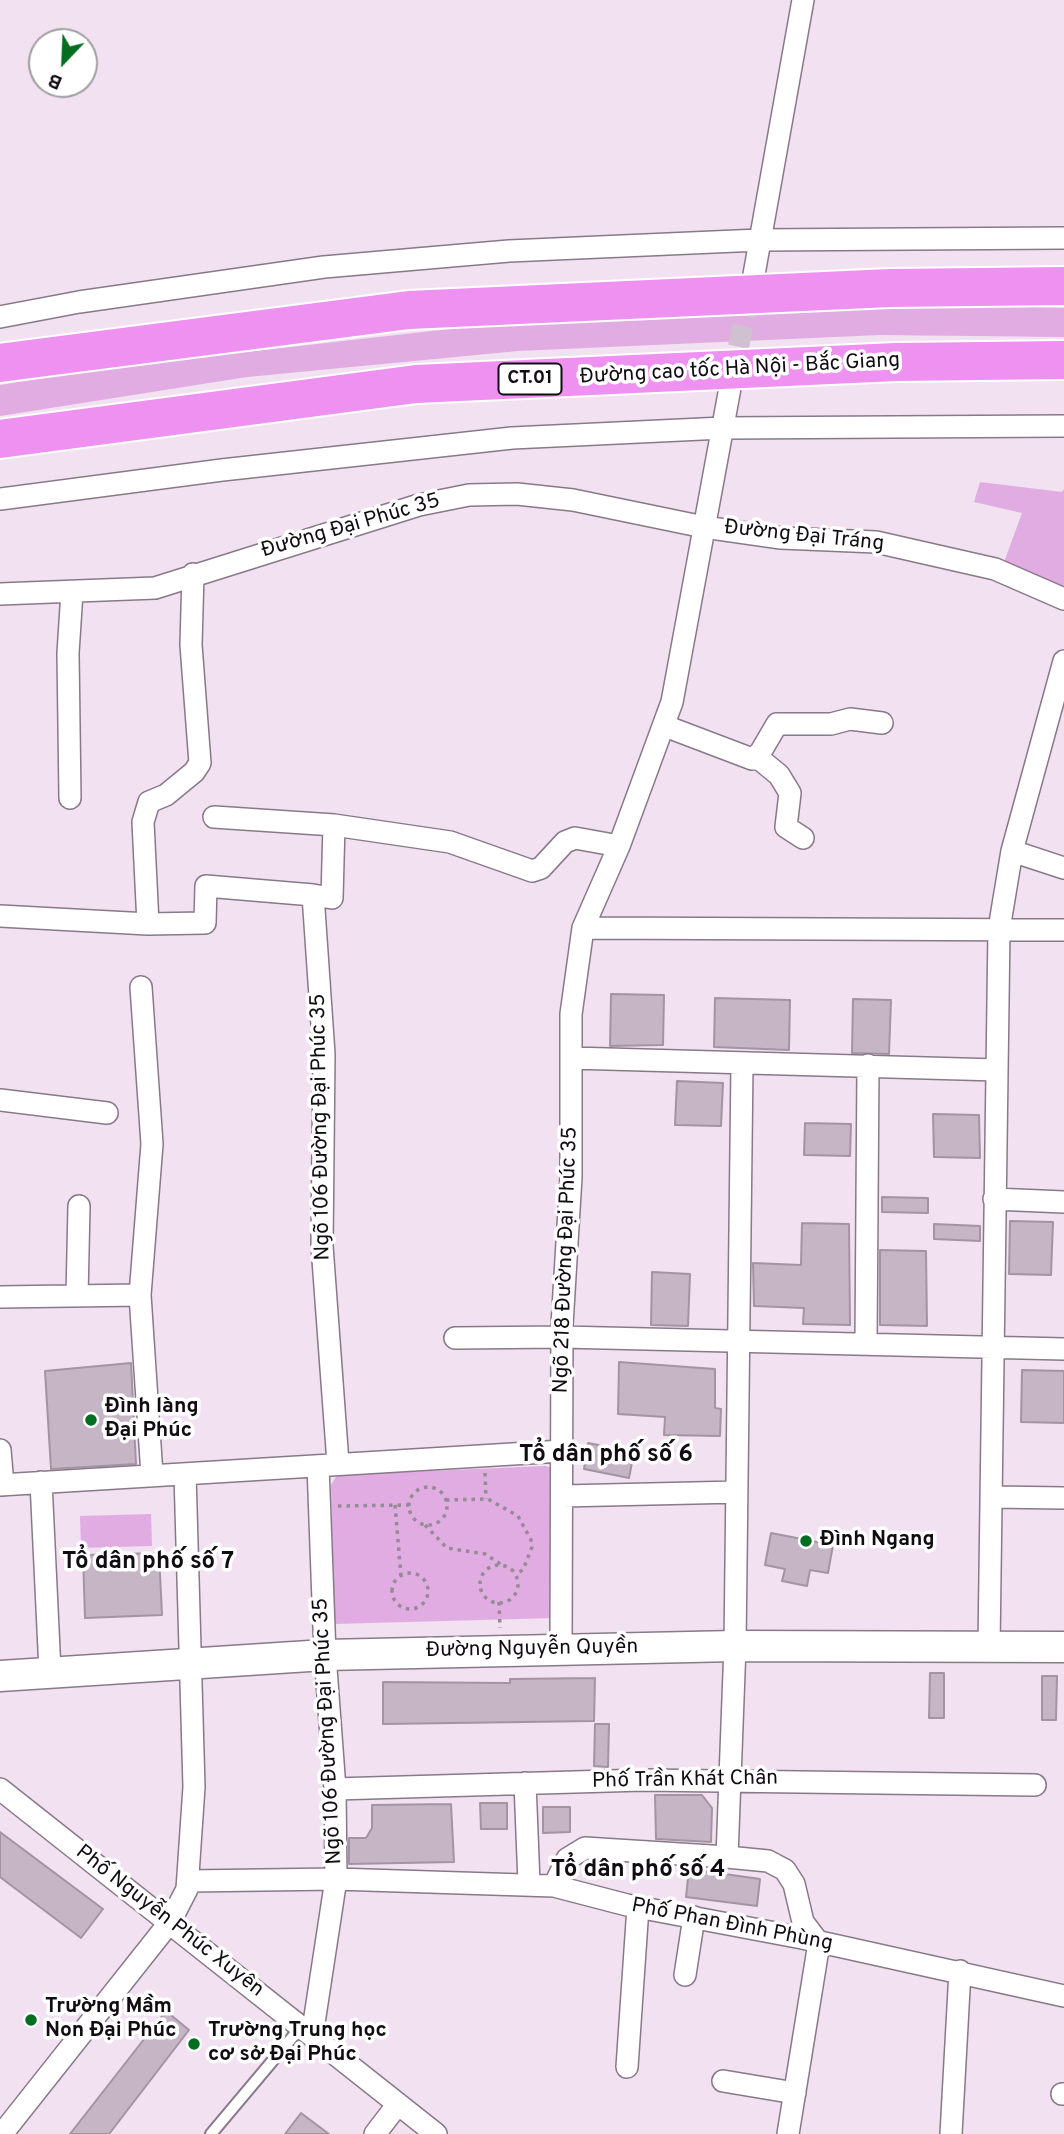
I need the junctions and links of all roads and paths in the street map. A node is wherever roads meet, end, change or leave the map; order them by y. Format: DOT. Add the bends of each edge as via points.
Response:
graph roads {
  1 [pos="803,0"];
  2 [pos="1064,238"];
  3 [pos="759,240"];
  4 [pos="752,279"];
  5 [pos="1064,286"];
  6 [pos="0,317"];
  7 [pos="1064,360"];
  8 [pos="0,363"];
  9 [pos="732,377"];
  10 [pos="1064,426"];
  11 [pos="723,428"];
  12 [pos="0,439"];
  13 [pos="0,499"];
  14 [pos="704,527"];
  15 [pos="193,574"];
  16 [pos="72,592"];
  17 [pos="0,594"];
  18 [pos="1064,599"];
  19 [pos="1064,661"];
  20 [pos="882,723"];
  21 [pos="665,726"];
  22 [pos="757,757"];
  23 [pos="70,798"];
  24 [pos="214,817"];
  25 [pos="334,825"];
  26 [pos="803,838"];
  27 [pos="620,846"];
  28 [pos="1012,851"];
  29 [pos="1064,868"];
  30 [pos="313,895"];
  31 [pos="0,916"];
  32 [pos="148,924"];
  33 [pos="583,928"];
  34 [pos="999,929"];
  35 [pos="1064,930"];
  36 [pos="141,988"];
  37 [pos="572,1058"];
  38 [pos="742,1064"];
  39 [pos="868,1065"];
  40 [pos="997,1070"];
  41 [pos="0,1100"];
  42 [pos="107,1113"];
  43 [pos="994,1199"];
  44 [pos="1064,1202"];
  45 [pos="79,1206"];
  46 [pos="140,1295"];
  47 [pos="77,1296"];
  48 [pos="0,1297"];
  49 [pos="563,1337"];
  50 [pos="455,1338"];
  51 [pos="739,1341"];
  52 [pos="866,1342"];
  53 [pos="993,1349"];
  54 [pos="1064,1349"];
  55 [pos="0,1450"];
  56 [pos="562,1451"];
  57 [pos="328,1464"];
  58 [pos="484,1468"];
  59 [pos="185,1474"];
  60 [pos="152,1475"];
  61 [pos="41,1482"];
  62 [pos="1,1485"];
  63 [pos="737,1492"];
  64 [pos="563,1496"];
  65 [pos="992,1497"];
  66 [pos="1064,1498"];
  67 [pos="486,1499"];
  68 [pos="446,1500"];
  69 [pos="395,1505"];
  70 [pos="410,1505"];
  71 [pos="332,1506"];
  72 [pos="425,1525"];
  73 [pos="502,1565"];
  74 [pos="515,1574"];
  75 [pos="401,1576"];
  76 [pos="499,1602"];
  77 [pos="500,1629"];
  78 [pos="735,1646"];
  79 [pos="989,1646"];
  80 [pos="1064,1647"];
  81 [pos="561,1649"];
  82 [pos="325,1655"];
  83 [pos="189,1663"];
  84 [pos="50,1671"];
  85 [pos="0,1676"];
  86 [pos="730,1780"];
  87 [pos="525,1783"];
  88 [pos="1035,1785"];
  89 [pos="0,1789"];
  90 [pos="335,1789"];
  91 [pos="727,1857"];
  92 [pos="336,1879"];
  93 [pos="188,1881"];
  94 [pos="529,1882"];
  95 [pos="554,1885"];
  96 [pos="638,1908"];
  97 [pos="694,1917"];
  98 [pos="170,1922"];
  99 [pos="819,1943"];
  100 [pos="960,1971"];
  101 [pos="685,1975"];
  102 [pos="1064,1996"];
  103 [pos="306,2032"];
  104 [pos="627,2067"];
  105 [pos="723,2081"];
  106 [pos="795,2093"];
  107 [pos="398,2104"];
  108 [pos="2,2134"];
  109 [pos="211,2134"];
  110 [pos="375,2134"];
  111 [pos="436,2134"];
  112 [pos="788,2134"];
  113 [pos="951,2134"];
  1 -- 3 [label="street"];
  2 -- 3 [label="street"];
  3 -- 4 [label="street"];
  3 -- 6 [label="street" via="509,251 324,267"];
  5 -- 8 [label="highway" via="890,288 409,310"];
  7 -- 12 [label="highway, Đường cao tốc Hà Nội - Bắc Giang / CT.01" via="896,362 416,384"];
  9 -- 11 [label="street, Ngõ 218 Đường Đại Phúc 35"];
  10 -- 11 [label="street"];
  11 -- 13 [label="street" via="512,438"];
  11 -- 14 [label="street, Ngõ 218 Đường Đại Phúc 35"];
  14 -- 15 [label="street, Đường Đại Phúc 35" via="573,500 469,495 408,508"];
  14 -- 18 [label="street, Đường Đại Tráng" via="780,538 876,542 995,569"];
  14 -- 21 [label="street, Ngõ 218 Đường Đại Phúc 35"];
  15 -- 16 [label="street, Đường Đại Phúc 35" via="155,588"];
  15 -- 32 [label="street" via="191,645 200,763 166,795 149,802 144,822"];
  16 -- 17 [label="street, Đường Đại Phúc 35"];
  16 -- 23 [label="street"];
  19 -- 28 [label="street"];
  20 -- 22 [label="street" via="850,719 831,724 777,724"];
  21 -- 22 [label="street" via="748,759"];
  21 -- 27 [label="street, Ngõ 218 Đường Đại Phúc 35"];
  22 -- 26 [label="street" via="779,775 790,793 786,827"];
  24 -- 25 [label="street"];
  25 -- 27 [label="street" via="450,842 532,871 575,838"];
  25 -- 30 [label="street" via="332,898"];
  27 -- 33 [label="street, Ngõ 218 Đường Đại Phúc 35"];
  28 -- 29 [label="street"];
  28 -- 34 [label="street"];
  30 -- 32 [label="street" via="206,886 205,923"];
  30 -- 57 [label="street, Ngõ 106 Đường Đại Phúc 35" via="324,1054 322,1246"];
  31 -- 32 [label="street"];
  33 -- 34 [label="street"];
  33 -- 37 [label="street, Ngõ 218 Đường Đại Phúc 35" via="570,1014"];
  34 -- 35 [label="street"];
  34 -- 40 [label="street"];
  36 -- 46 [label="street" via="152,1144"];
  37 -- 38 [label="street"];
  37 -- 49 [label="street, Ngõ 218 Đường Đại Phúc 35"];
  38 -- 39 [label="street"];
  38 -- 51 [label="street"];
  39 -- 40 [label="street"];
  39 -- 52 [label="street"];
  40 -- 43 [label="street"];
  41 -- 42 [label="street"];
  43 -- 44 [label="street"];
  43 -- 53 [label="street"];
  45 -- 47 [label="street"];
  46 -- 47 [label="street"];
  46 -- 60 [label="street"];
  47 -- 48 [label="street"];
  49 -- 50 [label="street"];
  49 -- 51 [label="street"];
  49 -- 56 [label="street, Ngõ 218 Đường Đại Phúc 35"];
  51 -- 52 [label="street"];
  51 -- 63 [label="street"];
  52 -- 53 [label="street"];
  53 -- 54 [label="street"];
  53 -- 65 [label="street"];
  55 -- 62 [label="street"];
  56 -- 57 [label="street"];
  56 -- 64 [label="street, Ngõ 218 Đường Đại Phúc 35"];
  57 -- 59 [label="street"];
  57 -- 82 [label="street, Ngõ 106 Đường Đại Phúc 35"];
  58 -- 67 [label="path"];
  59 -- 60 [label="street"];
  59 -- 83 [label="street"];
  60 -- 61 [label="street"];
  61 -- 62 [label="street"];
  61 -- 84 [label="street"];
  63 -- 64 [label="street"];
  63 -- 78 [label="street"];
  64 -- 81 [label="street, Ngõ 218 Đường Đại Phúc 35"];
  65 -- 66 [label="street"];
  65 -- 79 [label="street"];
  67 -- 68 [label="path"];
  67 -- 74 [label="path" via="518,1516 531,1540 528,1561"];
  68 -- 70 [label="path" via="439,1490 425,1488 413,1494"];
  68 -- 72 [label="path" via="444,1517"];
  69 -- 70 [label="path"];
  69 -- 71 [label="path"];
  69 -- 75 [label="path"];
  70 -- 72 [label="path" via="414,1519"];
  72 -- 73 [label="path" via="447,1548 485,1554"];
  73 -- 74 [label="path"];
  73 -- 76 [label="path" via="490,1567 480,1581 485,1597"];
  74 -- 76 [label="path" via="514,1595"];
  75 -- 75 [label="path" via="394,1585 394,1598 404,1607 419,1606 428,1595 425,1580 411,1573"];
  76 -- 77 [label="path"];
  78 -- 79 [label="street, Đường Nguyễn Quyền"];
  78 -- 81 [label="street, Đường Nguyễn Quyền"];
  78 -- 86 [label="street"];
  79 -- 80 [label="street, Đường Nguyễn Quyền"];
  81 -- 82 [label="street, Đường Nguyễn Quyền"];
  82 -- 83 [label="street, Đường Nguyễn Quyền"];
  82 -- 90 [label="street, Ngõ 106 Đường Đại Phúc 35"];
  83 -- 84 [label="street, Đường Nguyễn Quyền"];
  83 -- 93 [label="street" via="194,1787"];
  84 -- 85 [label="street, Đường Nguyễn Quyền"];
  86 -- 87 [label="street, Phố Trần Khát Chân"];
  86 -- 88 [label="street, Phố Trần Khát Chân"];
  86 -- 91 [label="street"];
  87 -- 90 [label="street, Phố Trần Khát Chân"];
  87 -- 94 [label="street"];
  89 -- 98 [label="street, Phố Nguyễn Phúc Xuyên"];
  90 -- 92 [label="street, Ngõ 106 Đường Đại Phúc 35"];
  91 -- 95 [label="street" via="585,1849 567,1859"];
  91 -- 99 [label="street" via="768,1861 785,1870 794,1884 803,1922"];
  92 -- 93 [label="street, Phố Phan Đình Phùng"];
  92 -- 94 [label="street, Phố Phan Đình Phùng"];
  92 -- 103 [label="street, Ngõ 106 Đường Đại Phúc 35"];
  93 -- 98 [label="street"];
  94 -- 95 [label="street, Phố Phan Đình Phùng"];
  95 -- 96 [label="street, Phố Phan Đình Phùng"];
  96 -- 97 [label="street, Phố Phan Đình Phùng"];
  96 -- 104 [label="street"];
  97 -- 99 [label="street, Phố Phan Đình Phùng"];
  97 -- 101 [label="street"];
  98 -- 103 [label="street, Phố Nguyễn Phúc Xuyên"];
  98 -- 108 [label="street"];
  99 -- 100 [label="street, Phố Phan Đình Phùng"];
  99 -- 106 [label="street"];
  100 -- 102 [label="street, Phố Phan Đình Phùng"];
  100 -- 113 [label="street"];
  103 -- 107 [label="street, Phố Nguyễn Phúc Xuyên"];
  103 -- 109 [label="lane"];
  105 -- 106 [label="street"];
  106 -- 112 [label="street"];
  107 -- 110 [label="street"];
  107 -- 111 [label="street, Phố Nguyễn Phúc Xuyên"];
}
